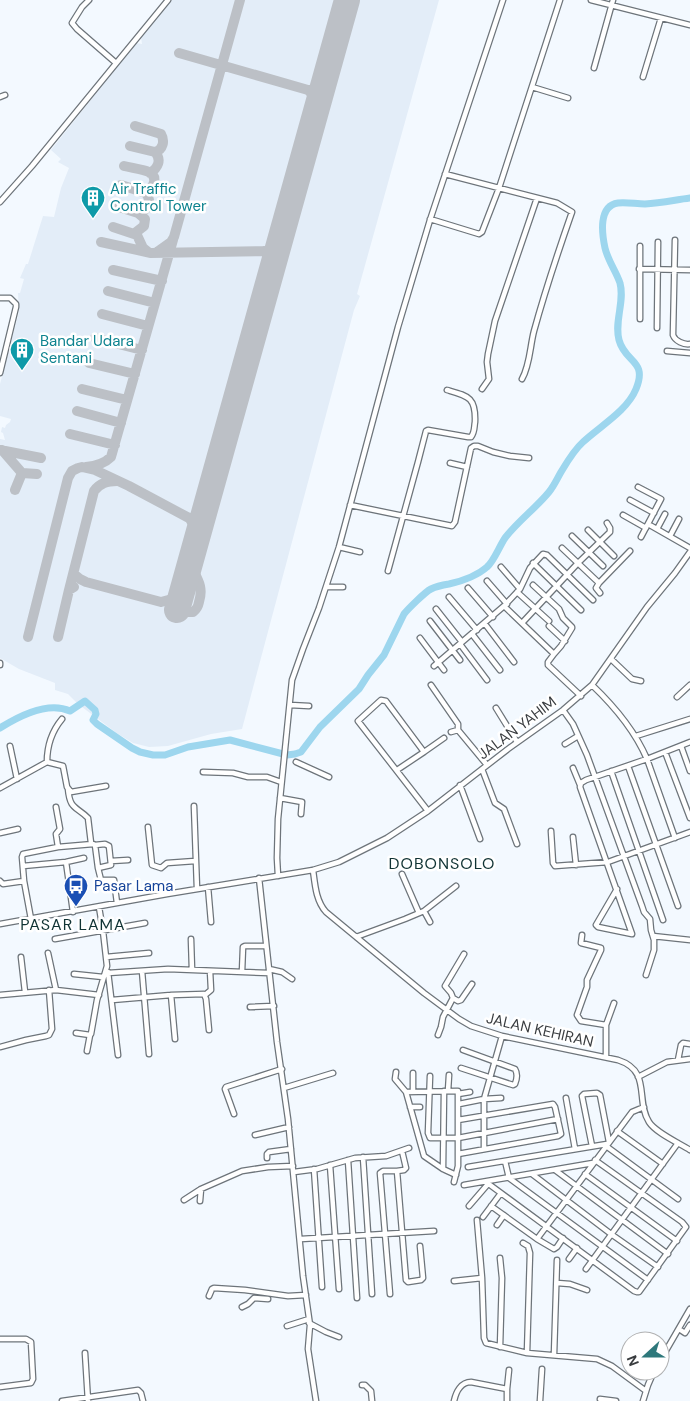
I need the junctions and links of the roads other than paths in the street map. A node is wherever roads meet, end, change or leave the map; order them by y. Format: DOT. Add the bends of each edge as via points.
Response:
graph roads {
  1 [pos="88,0"];
  2 [pos="168,0"];
  3 [pos="503,0"];
  4 [pos="560,0"];
  5 [pos="592,0"];
  6 [pos="612,3"];
  7 [pos="660,18"];
  8 [pos="690,25"];
  9 [pos="116,64"];
  10 [pos="594,68"];
  11 [pos="643,77"];
  12 [pos="532,87"];
  13 [pos="568,98"];
  14 [pos="445,174"];
  15 [pos="499,188"];
  16 [pos="537,198"];
  17 [pos="0,202"];
  18 [pos="430,219"];
  19 [pos="675,240"];
  20 [pos="658,242"];
  21 [pos="640,246"];
  22 [pos="639,269"];
  23 [pos="657,269"];
  24 [pos="675,269"];
  25 [pos="690,270"];
  26 [pos="0,298"];
  27 [pos="640,319"];
  28 [pos="657,328"];
  29 [pos="690,344"];
  30 [pos="667,351"];
  31 [pos="690,353"];
  32 [pos="0,373"];
  33 [pos="522,379"];
  34 [pos="482,389"];
  35 [pos="447,390"];
  36 [pos="529,458"];
  37 [pos="450,463"];
  38 [pos="467,467"];
  39 [pos="638,487"];
  40 [pos="630,500"];
  41 [pos="350,504"];
  42 [pos="654,513"];
  43 [pos="665,514"];
  44 [pos="624,515"];
  45 [pos="404,516"];
  46 [pos="679,519"];
  47 [pos="607,522"];
  48 [pos="647,526"];
  49 [pos="657,529"];
  50 [pos="588,530"];
  51 [pos="572,536"];
  52 [pos="670,536"];
  53 [pos="641,537"];
  54 [pos="600,542"];
  55 [pos="339,546"];
  56 [pos="562,548"];
  57 [pos="690,548"];
  58 [pos="630,551"];
  59 [pos="360,552"];
  60 [pos="690,552"];
  61 [pos="589,553"];
  62 [pos="614,556"];
  63 [pos="533,563"];
  64 [pos="578,563"];
  65 [pos="603,566"];
  66 [pos="501,567"];
  67 [pos="388,571"];
  68 [pos="567,575"];
  69 [pos="487,581"];
  70 [pos="598,583"];
  71 [pos="533,584"];
  72 [pos="556,586"];
  73 [pos="326,587"];
  74 [pos="344,587"];
  75 [pos="468,588"];
  76 [pos="519,591"];
  77 [pos="600,593"];
  78 [pos="450,597"];
  79 [pos="546,597"];
  80 [pos="593,600"];
  81 [pos="506,605"];
  82 [pos="436,609"];
  83 [pos="536,609"];
  84 [pos="582,610"];
  85 [pos="493,617"];
  86 [pos="430,621"];
  87 [pos="522,623"];
  88 [pos="485,624"];
  89 [pos="477,630"];
  90 [pos="472,634"];
  91 [pos="420,638"];
  92 [pos="565,641"];
  93 [pos="461,643"];
  94 [pos="453,650"];
  95 [pos="554,654"];
  96 [pos="610,659"];
  97 [pos="460,660"];
  98 [pos="439,662"];
  99 [pos="514,662"];
  100 [pos="434,666"];
  101 [pos="444,670"];
  102 [pos="500,670"];
  103 [pos="487,680"];
  104 [pos="641,681"];
  105 [pos="431,685"];
  106 [pos="592,685"];
  107 [pos="690,685"];
  108 [pos="581,696"];
  109 [pos="678,697"];
  110 [pos="290,705"];
  111 [pos="309,706"];
  112 [pos="496,708"];
  113 [pos="563,710"];
  114 [pos="690,718"];
  115 [pos="62,719"];
  116 [pos="458,730"];
  117 [pos="451,732"];
  118 [pos="578,736"];
  119 [pos="636,736"];
  120 [pos="444,738"];
  121 [pos="517,742"];
  122 [pos="690,742"];
  123 [pos="565,744"];
  124 [pos="10,746"];
  125 [pos="681,746"];
  126 [pos="424,752"];
  127 [pos="665,752"];
  128 [pos="647,759"];
  129 [pos="47,762"];
  130 [pos="296,762"];
  131 [pos="487,765"];
  132 [pos="628,766"];
  133 [pos="573,768"];
  134 [pos="482,769"];
  135 [pos="397,770"];
  136 [pos="612,771"];
  137 [pos="690,771"];
  138 [pos="203,772"];
  139 [pos="329,777"];
  140 [pos="595,777"];
  141 [pos="17,779"];
  142 [pos="281,782"];
  143 [pos="460,785"];
  144 [pos="580,785"];
  145 [pos="106,786"];
  146 [pos="0,788"];
  147 [pos="68,789"];
  148 [pos="280,798"];
  149 [pos="194,806"];
  150 [pos="56,807"];
  151 [pos="428,811"];
  152 [pos="301,814"];
  153 [pos="690,818"];
  154 [pos="148,827"];
  155 [pos="18,829"];
  156 [pos="551,831"];
  157 [pos="690,832"];
  158 [pos="0,833"];
  159 [pos="480,838"];
  160 [pos="572,838"];
  161 [pos="675,838"];
  162 [pos="93,844"];
  163 [pos="517,844"];
  164 [pos="656,845"];
  165 [pos="58,847"];
  166 [pos="639,850"];
  167 [pos="624,856"];
  168 [pos="84,858"];
  169 [pos="128,860"];
  170 [pos="111,861"];
  171 [pos="195,861"];
  172 [pos="66,862"];
  173 [pos="608,862"];
  174 [pos="22,866"];
  175 [pos="576,866"];
  176 [pos="98,868"];
  177 [pos="313,870"];
  178 [pos="402,874"];
  179 [pos="278,876"];
  180 [pos="259,878"];
  181 [pos="0,881"];
  182 [pos="24,881"];
  183 [pos="456,886"];
  184 [pos="208,887"];
  185 [pos="617,888"];
  186 [pos="197,889"];
  187 [pos="117,903"];
  188 [pos="678,906"];
  189 [pos="99,907"];
  190 [pos="73,912"];
  191 [pos="421,912"];
  192 [pos="31,919"];
  193 [pos="663,920"];
  194 [pos="211,922"];
  195 [pos="430,922"];
  196 [pos="144,923"];
  197 [pos="0,924"];
  198 [pos="103,931"];
  199 [pos="582,935"];
  200 [pos="653,936"];
  201 [pos="356,937"];
  202 [pos="55,939"];
  203 [pos="191,939"];
  204 [pos="690,940"];
  205 [pos="266,946"];
  206 [pos="48,953"];
  207 [pos="149,953"];
  208 [pos="464,954"];
  209 [pos="20,957"];
  210 [pos="106,957"];
  211 [pos="106,966"];
  212 [pos="192,970"];
  213 [pos="142,971"];
  214 [pos="210,971"];
  215 [pos="269,971"];
  216 [pos="242,972"];
  217 [pos="108,973"];
  218 [pos="74,974"];
  219 [pos="646,975"];
  220 [pos="103,977"];
  221 [pos="292,979"];
  222 [pos="472,984"];
  223 [pos="49,990"];
  224 [pos="56,990"];
  225 [pos="25,992"];
  226 [pos="0,995"];
  227 [pos="99,995"];
  228 [pos="171,995"];
  229 [pos="205,995"];
  230 [pos="144,997"];
  231 [pos="453,998"];
  232 [pos="112,1000"];
  233 [pos="614,1004"];
  234 [pos="274,1006"];
  235 [pos="250,1007"];
  236 [pos="446,1009"];
  237 [pos="606,1025"];
  238 [pos="208,1030"];
  239 [pos="76,1033"];
  240 [pos="90,1035"];
  241 [pos="438,1035"];
  242 [pos="502,1036"];
  243 [pos="174,1039"];
  244 [pos="690,1044"];
  245 [pos="0,1047"];
  246 [pos="463,1050"];
  247 [pos="87,1051"];
  248 [pos="149,1054"];
  249 [pos="118,1055"];
  250 [pos="606,1057"];
  251 [pos="678,1060"];
  252 [pos="690,1060"];
  253 [pos="494,1061"];
  254 [pos="461,1068"];
  255 [pos="282,1072"];
  256 [pos="396,1072"];
  257 [pos="333,1073"];
  258 [pos="413,1073"];
  259 [pos="449,1075"];
  260 [pos="430,1076"];
  261 [pos="638,1077"];
  262 [pos="489,1078"];
  263 [pos="284,1088"];
  264 [pos="446,1091"];
  265 [pos="406,1092"];
  266 [pos="413,1092"];
  267 [pos="429,1092"];
  268 [pos="470,1092"];
  269 [pos="458,1094"];
  270 [pos="501,1098"];
  271 [pos="566,1098"];
  272 [pos="484,1099"];
  273 [pos="459,1104"];
  274 [pos="410,1107"];
  275 [pos="420,1107"];
  276 [pos="644,1107"];
  277 [pos="234,1114"];
  278 [pos="483,1116"];
  279 [pos="558,1119"];
  280 [pos="458,1120"];
  281 [pos="287,1128"];
  282 [pos="617,1131"];
  283 [pos="483,1133"];
  284 [pos="255,1135"];
  285 [pos="443,1138"];
  286 [pos="458,1138"];
  287 [pos="678,1143"];
  288 [pos="607,1144"];
  289 [pos="592,1146"];
  290 [pos="409,1148"];
  291 [pos="289,1149"];
  292 [pos="484,1149"];
  293 [pos="574,1149"];
  294 [pos="690,1150"];
  295 [pos="402,1151"];
  296 [pos="458,1154"];
  297 [pos="363,1157"];
  298 [pos="267,1158"];
  299 [pos="348,1160"];
  300 [pos="505,1161"];
  301 [pos="594,1162"];
  302 [pos="663,1164"];
  303 [pos="291,1166"];
  304 [pos="330,1166"];
  305 [pos="468,1168"];
  306 [pos="314,1169"];
  307 [pos="443,1169"];
  308 [pos="554,1170"];
  309 [pos="397,1171"];
  310 [pos="549,1171"];
  311 [pos="294,1172"];
  312 [pos="529,1174"];
  313 [pos="585,1174"];
  314 [pos="456,1175"];
  315 [pos="509,1178"];
  316 [pos="651,1180"];
  317 [pos="454,1182"];
  318 [pos="542,1182"];
  319 [pos="487,1183"];
  320 [pos="464,1186"];
  321 [pos="519,1186"];
  322 [pos="576,1187"];
  323 [pos="201,1189"];
  324 [pos="501,1193"];
  325 [pos="641,1194"];
  326 [pos="678,1199"];
  327 [pos="184,1200"];
  328 [pos="566,1200"];
  329 [pos="200,1201"];
  330 [pos="469,1206"];
  331 [pos="491,1206"];
  332 [pos="631,1207"];
  333 [pos="556,1213"];
  334 [pos="504,1215"];
  335 [pos="483,1217"];
  336 [pos="477,1220"];
  337 [pos="621,1220"];
  338 [pos="497,1225"];
  339 [pos="547,1226"];
  340 [pos="434,1231"];
  341 [pos="403,1233"];
  342 [pos="386,1234"];
  343 [pos="611,1234"];
  344 [pos="369,1235"];
  345 [pos="352,1236"];
  346 [pos="318,1237"];
  347 [pos="335,1237"];
  348 [pos="300,1238"];
  349 [pos="563,1238"];
  350 [pos="537,1239"];
  351 [pos="677,1240"];
  352 [pos="523,1243"];
  353 [pos="420,1246"];
  354 [pos="602,1247"];
  355 [pos="577,1248"];
  356 [pos="668,1254"];
  357 [pos="500,1258"];
  358 [pos="569,1259"];
  359 [pos="557,1260"];
  360 [pos="592,1260"];
  361 [pos="658,1267"];
  362 [pos="586,1269"];
  363 [pos="482,1278"];
  364 [pos="648,1280"];
  365 [pos="454,1281"];
  366 [pos="556,1283"];
  367 [pos="322,1287"];
  368 [pos="339,1290"];
  369 [pos="587,1290"];
  370 [pos="372,1294"];
  371 [pos="390,1294"];
  372 [pos="303,1295"];
  373 [pos="209,1296"];
  374 [pos="268,1296"];
  375 [pos="356,1298"];
  376 [pos="267,1306"];
  377 [pos="242,1307"];
  378 [pos="690,1309"];
  379 [pos="308,1323"];
  380 [pos="690,1325"];
  381 [pos="287,1326"];
  382 [pos="679,1330"];
  383 [pos="338,1336"];
  384 [pos="0,1339"];
  385 [pos="670,1345"];
  386 [pos="500,1347"];
  387 [pos="85,1353"];
  388 [pos="527,1353"];
  389 [pos="554,1355"];
  390 [pos="542,1369"];
  391 [pos="509,1370"];
  392 [pos="650,1381"];
  393 [pos="362,1385"];
  394 [pos="0,1387"];
  395 [pos="507,1389"];
  396 [pos="646,1391"];
  397 [pos="88,1399"];
  398 [pos="600,1399"];
  399 [pos="644,1399"];
  400 [pos="62,1401"];
  401 [pos="143,1401"];
  402 [pos="316,1401"];
  403 [pos="372,1401"];
  404 [pos="454,1401"];
  405 [pos="506,1401"];
  406 [pos="540,1401"];
  407 [pos="616,1401"];
  1 -- 9 [label="street" via="72,22"];
  2 -- 9 [label="street"];
  3 -- 14 [label="street"];
  4 -- 12 [label="street"];
  5 -- 6 [label="street"];
  6 -- 7 [label="street"];
  6 -- 10 [label="street"];
  7 -- 8 [label="street"];
  7 -- 11 [label="street"];
  9 -- 17 [label="street"];
  12 -- 13 [label="street"];
  12 -- 15 [label="street"];
  14 -- 15 [label="street"];
  14 -- 18 [label="street"];
  15 -- 16 [label="street"];
  15 -- 18 [label="street" via="480,234"];
  16 -- 33 [label="street" via="557,203 572,212 538,315"];
  16 -- 34 [label="street" via="498,312 488,354 489,379"];
  18 -- 41 [label="street"];
  19 -- 24 [label="street"];
  20 -- 23 [label="street"];
  21 -- 22 [label="street"];
  22 -- 23 [label="street"];
  22 -- 27 [label="street"];
  23 -- 24 [label="street"];
  23 -- 28 [label="street"];
  24 -- 25 [label="street"];
  24 -- 29 [label="street" via="673,336"];
  26 -- 32 [label="street" via="10,298 16,304"];
  30 -- 31 [label="street"];
  35 -- 45 [label="street" via="466,396 474,405 473,434 468,437 426,430"];
  36 -- 38 [label="street" via="476,446 472,448"];
  37 -- 38 [label="street"];
  38 -- 45 [label="street" via="454,525"];
  39 -- 42 [label="street" via="661,499"];
  40 -- 42 [label="street"];
  41 -- 45 [label="street"];
  41 -- 55 [label="street"];
  42 -- 48 [label="street"];
  43 -- 49 [label="street"];
  44 -- 48 [label="street"];
  45 -- 67 [label="street"];
  46 -- 52 [label="street"];
  47 -- 54 [label="street" via="610,530"];
  48 -- 49 [label="street"];
  48 -- 53 [label="street"];
  49 -- 52 [label="street"];
  50 -- 54 [label="street"];
  51 -- 61 [label="street"];
  52 -- 57 [label="street"];
  54 -- 61 [label="street"];
  54 -- 62 [label="street"];
  55 -- 59 [label="street"];
  55 -- 73 [label="street"];
  56 -- 64 [label="street"];
  58 -- 70 [label="street"];
  60 -- 96 [label="street, JALAN YAHIM"];
  61 -- 64 [label="street"];
  61 -- 65 [label="street"];
  63 -- 68 [label="street" via="544,554"];
  63 -- 72 [label="street"];
  63 -- 76 [label="street"];
  64 -- 68 [label="street"];
  64 -- 70 [label="street"];
  66 -- 76 [label="street"];
  68 -- 72 [label="street"];
  68 -- 80 [label="street"];
  69 -- 81 [label="street"];
  70 -- 77 [label="street" via="596,588"];
  71 -- 79 [label="street"];
  72 -- 79 [label="street"];
  72 -- 84 [label="street"];
  73 -- 74 [label="street"];
  73 -- 110 [label="street" via="292,680"];
  75 -- 85 [label="street"];
  76 -- 81 [label="street"];
  76 -- 83 [label="street"];
  78 -- 89 [label="street"];
  79 -- 83 [label="street"];
  79 -- 92 [label="street" via="572,628"];
  81 -- 85 [label="street"];
  81 -- 87 [label="street"];
  82 -- 93 [label="street"];
  83 -- 87 [label="street"];
  83 -- 92 [label="street"];
  85 -- 88 [label="street"];
  86 -- 94 [label="street"];
  87 -- 95 [label="street"];
  88 -- 89 [label="street"];
  88 -- 99 [label="street"];
  89 -- 90 [label="street"];
  90 -- 93 [label="street"];
  90 -- 102 [label="street"];
  91 -- 98 [label="street"];
  92 -- 95 [label="street"];
  93 -- 94 [label="street"];
  93 -- 103 [label="street"];
  94 -- 97 [label="street"];
  94 -- 98 [label="street"];
  95 -- 108 [label="street" via="548,665"];
  96 -- 104 [label="street" via="630,678"];
  96 -- 106 [label="street, JALAN YAHIM"];
  98 -- 100 [label="street"];
  98 -- 101 [label="street"];
  105 -- 116 [label="street" via="458,724"];
  106 -- 108 [label="street, JALAN YAHIM"];
  106 -- 119 [label="street"];
  107 -- 109 [label="street"];
  108 -- 113 [label="street, JALAN YAHIM"];
  110 -- 111 [label="street"];
  110 -- 142 [label="street"];
  112 -- 121 [label="street"];
  113 -- 118 [label="street"];
  113 -- 121 [label="street, JALAN YAHIM"];
  114 -- 119 [label="street"];
  115 -- 129 [label="street" via="50,741"];
  116 -- 117 [label="street"];
  116 -- 131 [label="street"];
  118 -- 123 [label="street"];
  118 -- 140 [label="street"];
  119 -- 128 [label="street"];
  120 -- 126 [label="street"];
  121 -- 131 [label="street, JALAN YAHIM"];
  122 -- 125 [label="street"];
  124 -- 141 [label="street"];
  125 -- 127 [label="street"];
  125 -- 137 [label="street"];
  126 -- 135 [label="street"];
  126 -- 135 [label="street" via="386,701 378,701 358,721"];
  127 -- 128 [label="street"];
  127 -- 153 [label="street"];
  128 -- 132 [label="street"];
  128 -- 161 [label="street"];
  129 -- 141 [label="street"];
  129 -- 147 [label="street" via="63,766"];
  130 -- 139 [label="street"];
  131 -- 134 [label="street, JALAN YAHIM"];
  132 -- 136 [label="street"];
  132 -- 164 [label="street"];
  133 -- 144 [label="street"];
  134 -- 143 [label="street, JALAN YAHIM"];
  134 -- 163 [label="street" via="494,803 504,809"];
  135 -- 151 [label="street"];
  136 -- 140 [label="street"];
  136 -- 166 [label="street"];
  138 -- 142 [label="street" via="267,777"];
  140 -- 144 [label="street"];
  140 -- 167 [label="street"];
  141 -- 146 [label="street"];
  142 -- 148 [label="street"];
  143 -- 151 [label="street, JALAN YAHIM"];
  143 -- 159 [label="street"];
  144 -- 173 [label="street"];
  145 -- 147 [label="street" via="73,792"];
  147 -- 162 [label="street" via="73,806 88,818"];
  148 -- 152 [label="street" via="302,802"];
  148 -- 179 [label="street"];
  149 -- 171 [label="street"];
  150 -- 165 [label="street" via="60,830 56,834"];
  151 -- 177 [label="street, JALAN YAHIM" via="363,851"];
  154 -- 171 [label="street" via="153,866 161,868 167,863"];
  155 -- 158 [label="street"];
  156 -- 175 [label="street" via="553,865"];
  157 -- 161 [label="street"];
  160 -- 175 [label="street"];
  161 -- 164 [label="street"];
  162 -- 165 [label="street"];
  162 -- 170 [label="street" via="109,845"];
  162 -- 176 [label="street"];
  164 -- 166 [label="street"];
  164 -- 188 [label="street"];
  165 -- 174 [label="street" via="23,854"];
  166 -- 167 [label="street"];
  166 -- 193 [label="street"];
  167 -- 173 [label="street"];
  167 -- 200 [label="street" via="644,912 650,919"];
  168 -- 172 [label="street"];
  169 -- 170 [label="street"];
  170 -- 176 [label="street" via="110,866"];
  171 -- 186 [label="street"];
  172 -- 174 [label="street"];
  172 -- 190 [label="street"];
  173 -- 175 [label="street"];
  173 -- 185 [label="street"];
  174 -- 182 [label="street"];
  176 -- 187 [label="street" via="101,880 114,880"];
  177 -- 179 [label="street, JALAN YAHIM"];
  177 -- 201 [label="street, JALAN KEHIRAN" via="322,908"];
  178 -- 191 [label="street"];
  179 -- 180 [label="street, JALAN YAHIM"];
  180 -- 184 [label="street, JALAN YAHIM"];
  180 -- 205 [label="street"];
  181 -- 182 [label="street" via="3,884"];
  182 -- 192 [label="street"];
  183 -- 191 [label="street"];
  184 -- 186 [label="street, JALAN YAHIM"];
  184 -- 194 [label="street"];
  185 -- 185 [label="street" via="623,907 632,934 596,925"];
  186 -- 187 [label="street, JALAN YAHIM"];
  187 -- 189 [label="street, JALAN YAHIM"];
  189 -- 190 [label="street, JALAN YAHIM"];
  189 -- 198 [label="street"];
  190 -- 192 [label="street, JALAN YAHIM"];
  191 -- 195 [label="street"];
  191 -- 201 [label="street"];
  192 -- 197 [label="street, JALAN YAHIM"];
  196 -- 198 [label="street"];
  198 -- 202 [label="street"];
  198 -- 210 [label="street"];
  199 -- 237 [label="street" via="581,944 601,949 587,980 577,1015 581,1021"];
  200 -- 204 [label="street"];
  200 -- 219 [label="street" via="654,950"];
  201 -- 236 [label="street, JALAN KEHIRAN"];
  203 -- 212 [label="street"];
  205 -- 215 [label="street"];
  205 -- 216 [label="street" via="243,947"];
  206 -- 224 [label="street"];
  207 -- 210 [label="street"];
  208 -- 231 [label="street" via="445,986"];
  209 -- 225 [label="street"];
  210 -- 211 [label="street"];
  211 -- 217 [label="street"];
  211 -- 220 [label="street"];
  212 -- 213 [label="street"];
  212 -- 214 [label="street"];
  213 -- 217 [label="street"];
  213 -- 230 [label="street"];
  214 -- 216 [label="street"];
  214 -- 229 [label="street" via="211,990"];
  215 -- 216 [label="street"];
  215 -- 221 [label="street" via="282,972"];
  215 -- 234 [label="street"];
  217 -- 232 [label="street"];
  218 -- 220 [label="street"];
  220 -- 227 [label="street"];
  222 -- 231 [label="street" via="461,1000"];
  223 -- 224 [label="street"];
  223 -- 225 [label="street"];
  223 -- 245 [label="street" via="52,1029 49,1034"];
  224 -- 227 [label="street"];
  225 -- 226 [label="street"];
  227 -- 240 [label="street"];
  228 -- 229 [label="street"];
  228 -- 230 [label="street"];
  228 -- 243 [label="street"];
  229 -- 238 [label="street"];
  230 -- 232 [label="street"];
  230 -- 248 [label="street"];
  231 -- 236 [label="street"];
  232 -- 249 [label="street"];
  233 -- 237 [label="street"];
  234 -- 235 [label="street"];
  234 -- 255 [label="street"];
  236 -- 241 [label="street"];
  236 -- 242 [label="street, JALAN KEHIRAN" via="471,1026"];
  237 -- 250 [label="street"];
  239 -- 240 [label="street"];
  240 -- 247 [label="street"];
  242 -- 250 [label="street, JALAN KEHIRAN"];
  242 -- 253 [label="street"];
  244 -- 251 [label="street" via="680,1045"];
  246 -- 253 [label="street"];
  250 -- 261 [label="street, JALAN KEHIRAN" via="627,1064"];
  251 -- 252 [label="street"];
  251 -- 261 [label="street"];
  253 -- 262 [label="street"];
  253 -- 262 [label="street" via="515,1069 517,1080 513,1086"];
  254 -- 262 [label="street"];
  255 -- 263 [label="street"];
  255 -- 277 [label="street" via="227,1086"];
  256 -- 265 [label="street" via="396,1079"];
  257 -- 263 [label="street"];
  258 -- 266 [label="street"];
  259 -- 264 [label="street"];
  260 -- 267 [label="street"];
  261 -- 276 [label="street"];
  262 -- 272 [label="street"];
  263 -- 281 [label="street"];
  264 -- 267 [label="street"];
  264 -- 269 [label="street" via="457,1091"];
  264 -- 285 [label="street"];
  265 -- 266 [label="street"];
  265 -- 274 [label="street"];
  266 -- 267 [label="street"];
  267 -- 285 [label="street" via="429,1137"];
  268 -- 269 [label="street"];
  269 -- 273 [label="street"];
  270 -- 272 [label="street"];
  271 -- 293 [label="street"];
  272 -- 273 [label="street"];
  272 -- 278 [label="street"];
  273 -- 280 [label="street"];
  274 -- 275 [label="street"];
  274 -- 307 [label="street" via="422,1154"];
  276 -- 282 [label="street" via="632,1112"];
  276 -- 287 [label="street" via="648,1122"];
  278 -- 279 [label="street" via="553,1104"];
  278 -- 280 [label="street"];
  278 -- 283 [label="street"];
  279 -- 283 [label="street"];
  279 -- 292 [label="street" via="558,1136"];
  280 -- 286 [label="street"];
  281 -- 284 [label="street"];
  281 -- 291 [label="street"];
  282 -- 288 [label="street"];
  282 -- 302 [label="street"];
  283 -- 286 [label="street"];
  283 -- 292 [label="street"];
  285 -- 286 [label="street"];
  285 -- 307 [label="street"];
  286 -- 296 [label="street"];
  287 -- 294 [label="street"];
  287 -- 302 [label="street"];
  288 -- 289 [label="street"];
  288 -- 289 [label="street" via="600,1095 584,1094"];
  288 -- 301 [label="street"];
  288 -- 316 [label="street"];
  289 -- 293 [label="street"];
  290 -- 295 [label="street"];
  291 -- 298 [label="street" via="269,1152"];
  291 -- 303 [label="street"];
  292 -- 296 [label="street"];
  293 -- 300 [label="street"];
  295 -- 297 [label="street" via="381,1157"];
  295 -- 309 [label="street" via="406,1168"];
  296 -- 314 [label="street"];
  297 -- 299 [label="street"];
  297 -- 344 [label="street"];
  299 -- 304 [label="street"];
  299 -- 345 [label="street"];
  300 -- 305 [label="street"];
  300 -- 315 [label="street"];
  301 -- 308 [label="street"];
  301 -- 313 [label="street"];
  301 -- 325 [label="street"];
  302 -- 316 [label="street"];
  303 -- 311 [label="street"];
  303 -- 323 [label="street" via="242,1171"];
  304 -- 306 [label="street"];
  304 -- 347 [label="street"];
  306 -- 311 [label="street"];
  306 -- 346 [label="street"];
  307 -- 314 [label="street"];
  308 -- 310 [label="street"];
  308 -- 322 [label="street"];
  309 -- 341 [label="street"];
  309 -- 342 [label="street" via="380,1173"];
  310 -- 312 [label="street"];
  310 -- 318 [label="street"];
  311 -- 348 [label="street"];
  312 -- 315 [label="street"];
  312 -- 318 [label="street"];
  312 -- 321 [label="street"];
  313 -- 322 [label="street"];
  313 -- 332 [label="street"];
  314 -- 317 [label="street"];
  315 -- 319 [label="street"];
  315 -- 321 [label="street"];
  316 -- 325 [label="street"];
  316 -- 326 [label="street"];
  318 -- 328 [label="street"];
  319 -- 320 [label="street"];
  319 -- 324 [label="street"];
  319 -- 330 [label="street"];
  321 -- 333 [label="street"];
  322 -- 328 [label="street"];
  322 -- 337 [label="street"];
  323 -- 327 [label="street"];
  323 -- 329 [label="street"];
  324 -- 331 [label="street"];
  324 -- 339 [label="street"];
  325 -- 332 [label="street"];
  325 -- 351 [label="street" via="685,1226"];
  328 -- 333 [label="street"];
  328 -- 343 [label="street"];
  331 -- 334 [label="street"];
  331 -- 335 [label="street"];
  332 -- 337 [label="street"];
  332 -- 351 [label="street"];
  333 -- 339 [label="street"];
  333 -- 354 [label="street"];
  334 -- 338 [label="street"];
  334 -- 350 [label="street"];
  336 -- 363 [label="street"];
  337 -- 343 [label="street"];
  337 -- 356 [label="street"];
  339 -- 349 [label="street"];
  339 -- 350 [label="street"];
  340 -- 341 [label="street"];
  341 -- 342 [label="street"];
  341 -- 353 [label="street" via="408,1282 423,1278"];
  342 -- 344 [label="street"];
  342 -- 371 [label="street"];
  343 -- 354 [label="street"];
  343 -- 361 [label="street"];
  344 -- 345 [label="street"];
  344 -- 370 [label="street"];
  345 -- 347 [label="street"];
  345 -- 375 [label="street"];
  346 -- 347 [label="street"];
  346 -- 348 [label="street"];
  346 -- 367 [label="street"];
  347 -- 368 [label="street"];
  348 -- 372 [label="street"];
  349 -- 350 [label="street" via="554,1249"];
  349 -- 355 [label="street"];
  351 -- 356 [label="street"];
  352 -- 388 [label="street" via="530,1253"];
  354 -- 360 [label="street"];
  354 -- 364 [label="street"];
  355 -- 358 [label="street"];
  355 -- 360 [label="street"];
  356 -- 361 [label="street"];
  357 -- 386 [label="street"];
  359 -- 366 [label="street"];
  360 -- 362 [label="street"];
  360 -- 364 [label="street" via="637,1292"];
  361 -- 364 [label="street"];
  363 -- 365 [label="street"];
  363 -- 386 [label="street" via="485,1341 488,1345"];
  366 -- 369 [label="street"];
  366 -- 389 [label="street"];
  372 -- 374 [label="street"];
  372 -- 379 [label="street"];
  373 -- 374 [label="street" via="214,1288 245,1290"];
  374 -- 376 [label="street"];
  374 -- 377 [label="street" via="254,1298"];
  378 -- 382 [label="street"];
  379 -- 381 [label="street"];
  379 -- 383 [label="street"];
  379 -- 402 [label="street" via="308,1349"];
  380 -- 382 [label="street" via="685,1333"];
  382 -- 385 [label="street"];
  384 -- 394 [label="street" via="26,1339 31,1342 33,1379 31,1383"];
  386 -- 388 [label="street"];
  387 -- 397 [label="street"];
  388 -- 389 [label="street"];
  389 -- 396 [label="street" via="588,1357 604,1362"];
  390 -- 406 [label="street"];
  391 -- 395 [label="street"];
  392 -- 396 [label="street"];
  393 -- 403 [label="street" via="372,1391"];
  395 -- 404 [label="street" via="467,1382 458,1390"];
  395 -- 405 [label="street"];
  396 -- 399 [label="street"];
  397 -- 400 [label="street"];
  397 -- 401 [label="street" via="138,1390"];
  398 -- 407 [label="street"];
}
